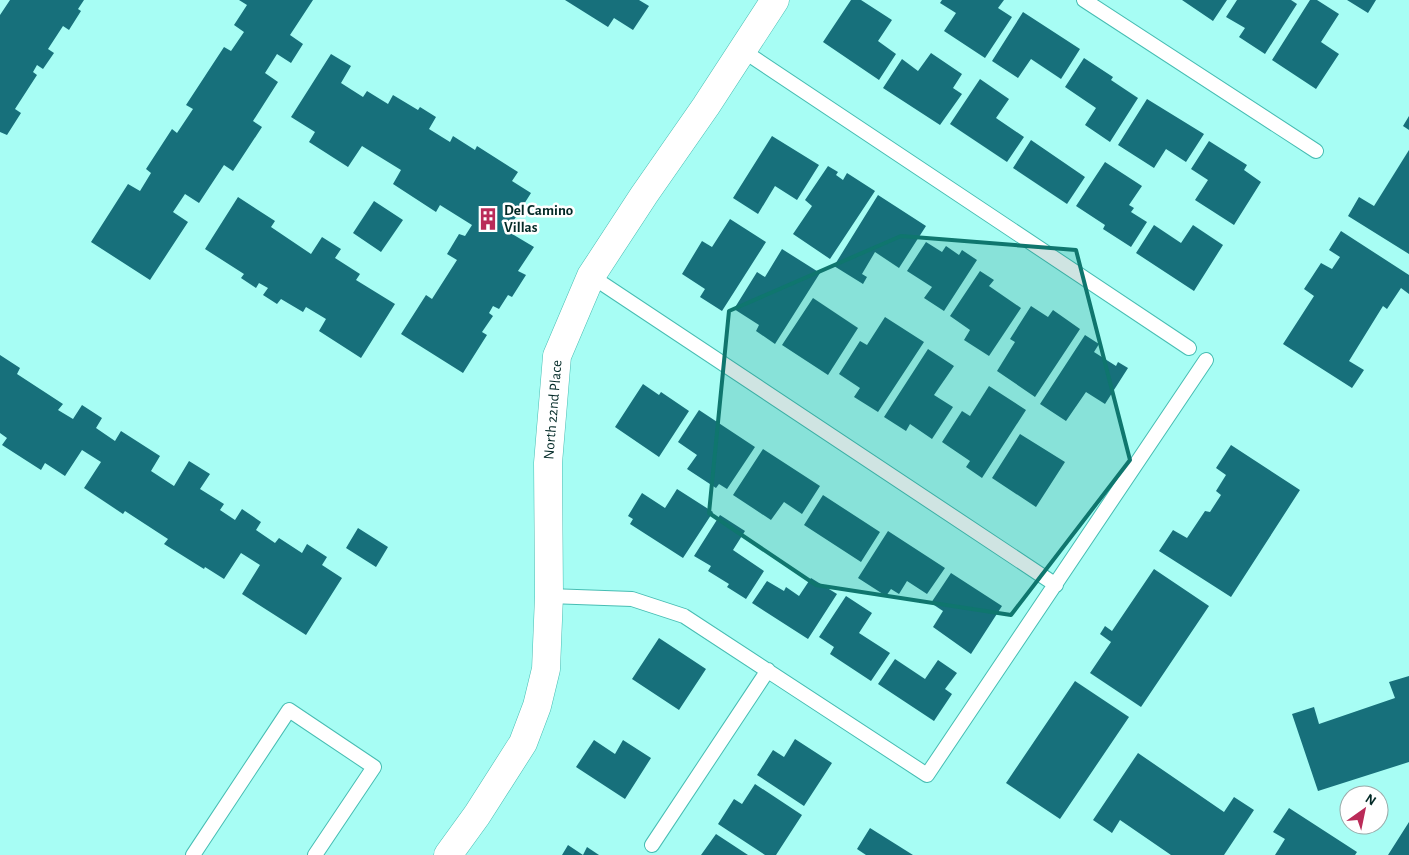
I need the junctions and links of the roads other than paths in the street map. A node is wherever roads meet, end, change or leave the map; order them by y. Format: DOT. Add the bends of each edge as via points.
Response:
graph roads {
  1 [pos="775,0"];
  2 [pos="1084,0"];
  3 [pos="742,50"];
  4 [pos="1316,151"];
  5 [pos="591,276"];
  6 [pos="1189,348"];
  7 [pos="1206,360"];
  8 [pos="1056,585"];
  9 [pos="550,596"];
  10 [pos="768,670"];
  11 [pos="652,844"];
  12 [pos="193,855"];
  13 [pos="315,855"];
  14 [pos="448,855"];
  1 -- 3 [label="street, North 22nd Place"];
  2 -- 4 [label="lane"];
  3 -- 5 [label="street, North 22nd Place"];
  3 -- 6 [label="lane"];
  5 -- 8 [label="lane"];
  5 -- 9 [label="street, North 22nd Place" via="556,356 548,463"];
  7 -- 8 [label="lane"];
  8 -- 10 [label="lane" via="927,775"];
  9 -- 10 [label="lane" via="632,599 684,616"];
  9 -- 14 [label="street, North 22nd Place" via="546,669 538,706 522,743"];
  10 -- 11 [label="lane"];
  12 -- 13 [label="lane" via="289,710 374,767"];
}
